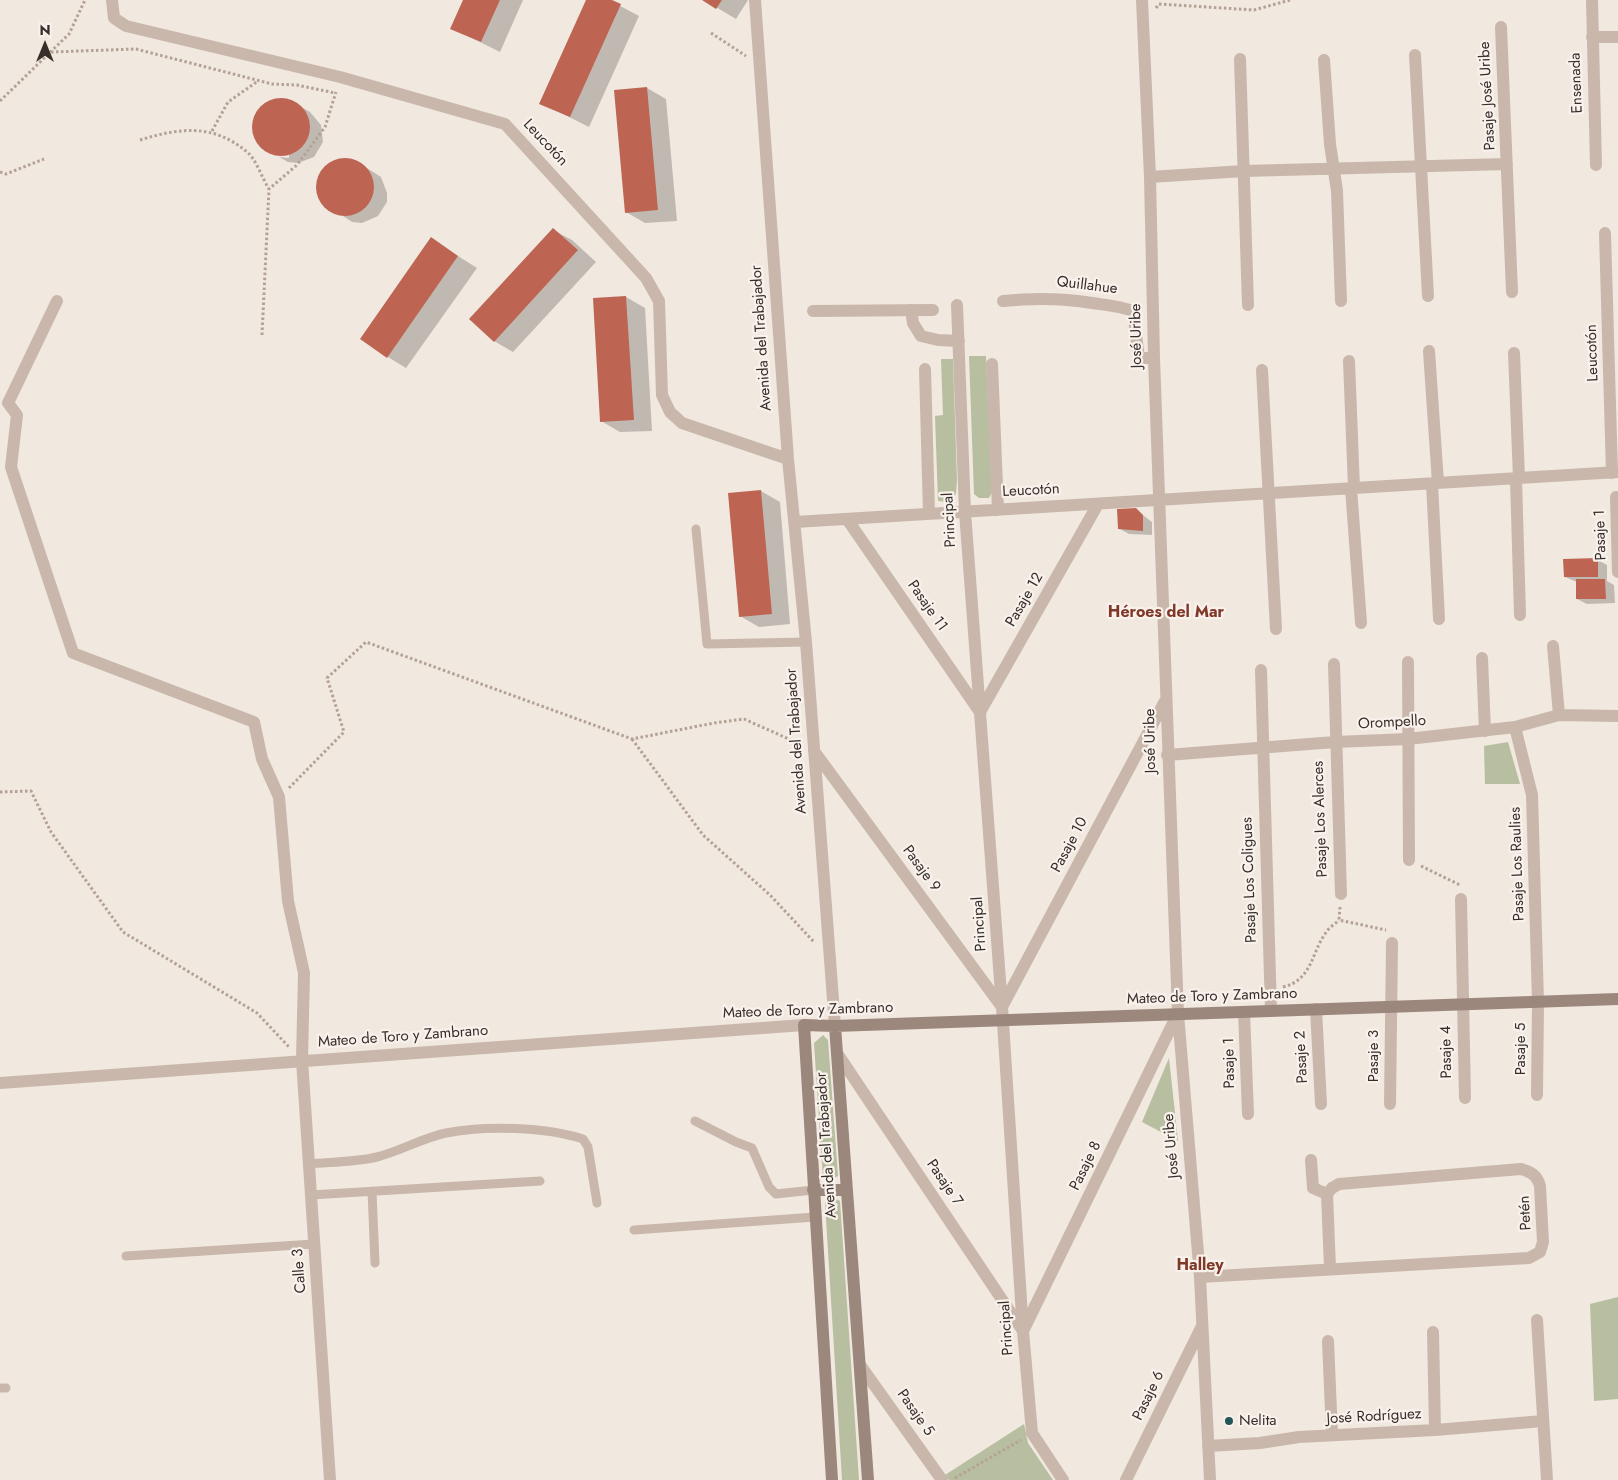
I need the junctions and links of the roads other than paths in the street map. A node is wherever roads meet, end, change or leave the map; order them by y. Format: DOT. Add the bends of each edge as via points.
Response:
graph roads {
  1 [pos="112,0"];
  2 [pos="755,0"];
  3 [pos="1142,0"];
  4 [pos="1592,0"];
  5 [pos="1501,27"];
  6 [pos="1592,37"];
  7 [pos="1618,37"];
  8 [pos="1415,55"];
  9 [pos="1240,59"];
  10 [pos="1324,60"];
  11 [pos="1507,164"];
  12 [pos="1596,165"];
  13 [pos="1421,166"];
  14 [pos="1333,169"];
  15 [pos="1244,171"];
  16 [pos="1150,177"];
  17 [pos="1605,233"];
  18 [pos="1613,291"];
  19 [pos="1512,292"];
  20 [pos="1428,296"];
  21 [pos="57,301"];
  22 [pos="1003,301"];
  23 [pos="1341,302"];
  24 [pos="957,305"];
  25 [pos="1248,305"];
  26 [pos="911,310"];
  27 [pos="933,310"];
  28 [pos="813,311"];
  29 [pos="958,341"];
  30 [pos="1429,351"];
  31 [pos="1514,353"];
  32 [pos="1154,358"];
  33 [pos="1349,361"];
  34 [pos="992,364"];
  35 [pos="925,369"];
  36 [pos="1262,370"];
  37 [pos="788,459"];
  38 [pos="1615,473"];
  39 [pos="1517,478"];
  40 [pos="1435,483"];
  41 [pos="1352,488"];
  42 [pos="1269,493"];
  43 [pos="1616,497"];
  44 [pos="1159,500"];
  45 [pos="1098,504"];
  46 [pos="998,510"];
  47 [pos="965,512"];
  48 [pos="929,514"];
  49 [pos="846,519"];
  50 [pos="795,522"];
  51 [pos="696,529"];
  52 [pos="1618,572"];
  53 [pos="1520,615"];
  54 [pos="1439,619"];
  55 [pos="1361,623"];
  56 [pos="1276,629"];
  57 [pos="806,642"];
  58 [pos="1553,646"];
  59 [pos="1482,658"];
  60 [pos="1408,662"];
  61 [pos="1334,664"];
  62 [pos="1261,670"];
  63 [pos="1166,699"];
  64 [pos="980,712"];
  65 [pos="1559,715"];
  66 [pos="1618,716"];
  67 [pos="1515,727"];
  68 [pos="1485,731"];
  69 [pos="1408,740"];
  70 [pos="1335,742"];
  71 [pos="1262,748"];
  72 [pos="814,750"];
  73 [pos="1167,755"];
  74 [pos="1409,860"];
  75 [pos="1340,894"];
  76 [pos="1461,899"];
  77 [pos="1392,943"];
  78 [pos="1618,999"];
  79 [pos="1538,1002"];
  80 [pos="1463,1004"];
  81 [pos="1390,1007"];
  82 [pos="1316,1009"];
  83 [pos="1271,1011"];
  84 [pos="1244,1012"];
  85 [pos="1003,1014"];
  86 [pos="1178,1014"];
  87 [pos="804,1025"];
  88 [pos="835,1026"];
  89 [pos="837,1052"];
  90 [pos="302,1060"];
  91 [pos="0,1083"];
  92 [pos="1537,1095"];
  93 [pos="1465,1098"];
  94 [pos="1321,1104"];
  95 [pos="1390,1104"];
  96 [pos="1248,1114"];
  97 [pos="695,1120"];
  98 [pos="1311,1160"];
  99 [pos="309,1164"];
  100 [pos="540,1181"];
  101 [pos="813,1190"];
  102 [pos="846,1190"];
  103 [pos="372,1191"];
  104 [pos="1327,1194"];
  105 [pos="311,1195"];
  106 [pos="597,1203"];
  107 [pos="814,1217"];
  108 [pos="634,1230"];
  109 [pos="314,1244"];
  110 [pos="126,1256"];
  111 [pos="374,1263"];
  112 [pos="1330,1268"];
  113 [pos="1200,1277"];
  114 [pos="1537,1320"];
  115 [pos="1202,1326"];
  116 [pos="1023,1332"];
  117 [pos="1433,1332"];
  118 [pos="1328,1341"];
  119 [pos="860,1364"];
  120 [pos="1543,1421"];
  121 [pos="1435,1430"];
  122 [pos="1332,1435"];
  123 [pos="1208,1446"];
  124 [pos="330,1480"];
  125 [pos="832,1480"];
  126 [pos="868,1480"];
  127 [pos="942,1480"];
  128 [pos="1063,1480"];
  129 [pos="1126,1480"];
  130 [pos="1210,1480"];
  131 [pos="1546,1480"];
  1 -- 37 [label="street, Leucotón" via="114,18 126,26 340,77 505,124 646,278 659,301 662,395 670,412 682,423"];
  2 -- 37 [label="street, Avenida del Trabajador"];
  3 -- 16 [label="street, José Uribe"];
  4 -- 6 [label="street, Ensenada"];
  5 -- 11 [label="street, Pasaje José Uribe"];
  6 -- 7 [label="street"];
  6 -- 12 [label="street, Ensenada"];
  8 -- 13 [label="street"];
  9 -- 15 [label="street"];
  10 -- 14 [label="street"];
  11 -- 13 [label="street, Pasaje José Uribe"];
  11 -- 19 [label="street, Pasaje José Uribe"];
  13 -- 14 [label="street, Pasaje José Uribe"];
  13 -- 20 [label="street"];
  14 -- 15 [label="street, Pasaje José Uribe"];
  14 -- 23 [label="street" via="1337,191"];
  15 -- 16 [label="street, Pasaje José Uribe"];
  15 -- 25 [label="street"];
  16 -- 32 [label="street, José Uribe"];
  17 -- 18 [label="street, Leucotón"];
  18 -- 38 [label="street, Leucotón"];
  21 -- 90 [label="street, Calle 3" via="8,403 17,415 10,468 73,653 254,722 262,759 279,798 288,901 304,973"];
  22 -- 32 [label="street, Quillahue" via="1044,297 1121,306 1133,312 1138,358"];
  24 -- 29 [label="street, Principal"];
  26 -- 27 [label="street"];
  26 -- 28 [label="street"];
  26 -- 29 [label="street" via="913,323 921,336"];
  29 -- 47 [label="street, Principal"];
  30 -- 40 [label="street"];
  31 -- 39 [label="street"];
  32 -- 44 [label="street, José Uribe"];
  33 -- 41 [label="street"];
  34 -- 46 [label="street"];
  35 -- 48 [label="street, Principal"];
  36 -- 42 [label="street"];
  37 -- 50 [label="street, Avenida del Trabajador"];
  38 -- 39 [label="street, Leucotón"];
  39 -- 40 [label="street, Leucotón"];
  39 -- 53 [label="street"];
  40 -- 41 [label="street, Leucotón"];
  40 -- 54 [label="street"];
  41 -- 42 [label="street, Leucotón"];
  41 -- 55 [label="street"];
  42 -- 44 [label="street, Leucotón"];
  42 -- 56 [label="street"];
  43 -- 52 [label="street, Pasaje 1"];
  44 -- 45 [label="street, Leucotón"];
  44 -- 63 [label="street, José Uribe"];
  45 -- 46 [label="street, Leucotón"];
  45 -- 64 [label="street, Pasaje 12"];
  46 -- 47 [label="street, Leucotón"];
  47 -- 48 [label="street, Leucotón"];
  47 -- 64 [label="street, Principal"];
  48 -- 49 [label="street, Leucotón"];
  49 -- 50 [label="street, Leucotón"];
  49 -- 64 [label="street, Pasaje 11"];
  50 -- 57 [label="street, Avenida del Trabajador"];
  51 -- 57 [label="lane" via="706,644"];
  57 -- 72 [label="street, Avenida del Trabajador"];
  58 -- 65 [label="street"];
  59 -- 68 [label="street"];
  60 -- 69 [label="street"];
  61 -- 70 [label="street, Pasaje Los Alerces"];
  62 -- 71 [label="street, Pasaje Los Coligues"];
  63 -- 73 [label="street, José Uribe"];
  63 -- 85 [label="street, Pasaje 10"];
  64 -- 85 [label="street, Principal"];
  65 -- 66 [label="street, Orompello"];
  65 -- 67 [label="street, Orompello"];
  67 -- 68 [label="street, Orompello"];
  67 -- 79 [label="street, Pasaje Los Raulies" via="1532,795"];
  68 -- 69 [label="street, Orompello"];
  69 -- 70 [label="street, Orompello"];
  69 -- 74 [label="street"];
  70 -- 71 [label="street, Orompello"];
  70 -- 75 [label="street, Pasaje Los Alerces"];
  71 -- 73 [label="street, Orompello"];
  71 -- 83 [label="street, Pasaje Los Coligues"];
  72 -- 85 [label="street, Pasaje 9"];
  72 -- 88 [label="street, Avenida del Trabajador"];
  73 -- 86 [label="street, José Uribe"];
  76 -- 80 [label="street, Pasaje 4"];
  77 -- 81 [label="street, Pasaje 3"];
  78 -- 79 [label="street, Mateo de Toro y Zambrano"];
  79 -- 80 [label="street, Mateo de Toro y Zambrano"];
  79 -- 92 [label="street, Pasaje 5"];
  80 -- 81 [label="street, Mateo de Toro y Zambrano"];
  80 -- 93 [label="street, Pasaje 4"];
  81 -- 82 [label="street, Mateo de Toro y Zambrano"];
  81 -- 95 [label="street, Pasaje 3"];
  82 -- 83 [label="street, Mateo de Toro y Zambrano"];
  82 -- 94 [label="street, Pasaje 2"];
  83 -- 84 [label="street, Mateo de Toro y Zambrano"];
  84 -- 86 [label="street, Mateo de Toro y Zambrano"];
  84 -- 96 [label="street, Pasaje 1"];
  85 -- 86 [label="street, Mateo de Toro y Zambrano"];
  85 -- 88 [label="street, Mateo de Toro y Zambrano"];
  85 -- 116 [label="street, Principal"];
  86 -- 113 [label="street, José Uribe"];
  86 -- 116 [label="street, Pasaje 8"];
  87 -- 88 [label="street, Mateo de Toro y Zambrano"];
  87 -- 90 [label="street, Mateo de Toro y Zambrano"];
  87 -- 101 [label="street, Avenida del Trabajador"];
  88 -- 89 [label="street, Avenida del Trabajador"];
  89 -- 102 [label="street, Avenida del Trabajador"];
  89 -- 116 [label="street, Pasaje 7"];
  90 -- 91 [label="street, Mateo de Toro y Zambrano"];
  90 -- 99 [label="street, Calle 3"];
  97 -- 101 [label="lane" via="752,1148 769,1187 776,1194"];
  98 -- 104 [label="street" via="1313,1188"];
  99 -- 105 [label="street, Calle 3"];
  99 -- 106 [label="lane" via="378,1157 447,1133 508,1128 566,1133 583,1139 588,1147"];
  100 -- 103 [label="lane"];
  101 -- 102 [label="street"];
  101 -- 107 [label="street, Avenida del Trabajador"];
  102 -- 119 [label="street, Avenida del Trabajador"];
  103 -- 105 [label="lane"];
  103 -- 111 [label="lane"];
  104 -- 112 [label="street"];
  104 -- 112 [label="street, Petén" via="1339,1184 1521,1169 1534,1174 1540,1186 1543,1242 1540,1252 1530,1258"];
  105 -- 109 [label="street, Calle 3"];
  107 -- 108 [label="lane"];
  107 -- 125 [label="street, Avenida del Trabajador"];
  109 -- 110 [label="lane"];
  109 -- 124 [label="street, Calle 3"];
  112 -- 113 [label="street, Petén"];
  113 -- 115 [label="street, José Uribe"];
  114 -- 120 [label="street"];
  115 -- 123 [label="street, José Uribe"];
  115 -- 129 [label="street, Pasaje 6"];
  116 -- 128 [label="street, Principal" via="1032,1433"];
  117 -- 121 [label="street"];
  118 -- 122 [label="street"];
  119 -- 126 [label="street, Avenida del Trabajador"];
  119 -- 127 [label="street, Pasaje 5"];
  120 -- 121 [label="street, José Rodríguez"];
  120 -- 131 [label="street"];
  121 -- 122 [label="street, José Rodríguez"];
  122 -- 123 [label="street, José Rodríguez"];
  123 -- 130 [label="street, José Uribe"];
}
